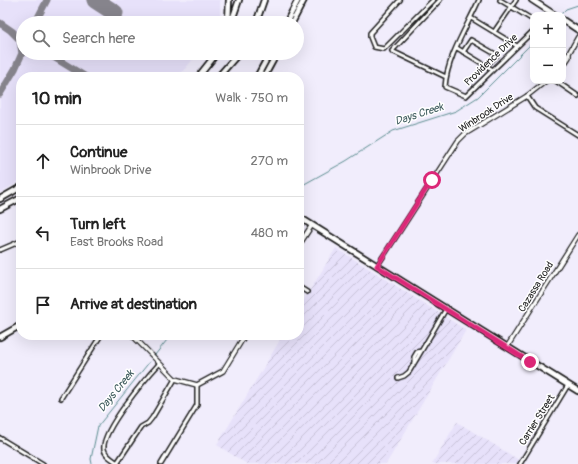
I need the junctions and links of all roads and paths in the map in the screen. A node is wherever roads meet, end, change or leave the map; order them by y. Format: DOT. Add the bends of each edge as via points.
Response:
graph roads {
  1 [pos="229,0"];
  2 [pos="239,0"];
  3 [pos="264,0"];
  4 [pos="298,0"];
  5 [pos="304,0"];
  6 [pos="400,0"];
  7 [pos="433,0"];
  8 [pos="440,0"];
  9 [pos="479,0"];
  10 [pos="500,0"];
  11 [pos="516,0"];
  12 [pos="532,0"];
  13 [pos="511,7"];
  14 [pos="550,12"];
  15 [pos="228,16"];
  16 [pos="234,16"];
  17 [pos="258,16"];
  18 [pos="290,16"];
  19 [pos="296,16"];
  20 [pos="471,18"];
  21 [pos="530,18"];
  22 [pos="566,22"];
  23 [pos="578,30"];
  24 [pos="494,32"];
  25 [pos="530,34"];
  26 [pos="578,37"];
  27 [pos="516,46"];
  28 [pos="456,48"];
  29 [pos="463,52"];
  30 [pos="569,53"];
  31 [pos="566,56"];
  32 [pos="211,60"];
  33 [pos="233,60"];
  34 [pos="266,60"];
  35 [pos="273,60"];
  36 [pos="566,62"];
  37 [pos="486,66"];
  38 [pos="493,70"];
  39 [pos="202,72"];
  40 [pos="222,72"];
  41 [pos="260,72"];
  42 [pos="267,72"];
  43 [pos="446,77"];
  44 [pos="542,84"];
  45 [pos="560,84"];
  46 [pos="527,96"];
  47 [pos="578,96"];
  48 [pos="578,135"];
  49 [pos="16,190"];
  50 [pos="1,198"];
  51 [pos="16,201"];
  52 [pos="0,209"];
  53 [pos="304,220"];
  54 [pos="312,225"];
  55 [pos="578,235"];
  56 [pos="304,238"];
  57 [pos="16,243"];
  58 [pos="0,250"];
  59 [pos="377,266"];
  60 [pos="304,290"];
  61 [pos="307,292"];
  62 [pos="446,309"];
  63 [pos="16,328"];
  64 [pos="0,337"];
  65 [pos="98,340"];
  66 [pos="137,340"];
  67 [pos="242,340"];
  68 [pos="507,348"];
  69 [pos="158,363"];
  70 [pos="398,378"];
  71 [pos="175,380"];
  72 [pos="197,385"];
  73 [pos="568,385"];
  74 [pos="578,391"];
  75 [pos="62,398"];
  76 [pos="0,438"];
  77 [pos="118,463"];
  78 [pos="43,464"];
  79 [pos="161,464"];
  80 [pos="520,464"];
  1 -- 15 [label="main road"];
  2 -- 16 [label="main road"];
  3 -- 17 [label="main road"];
  4 -- 18 [label="main road"];
  5 -- 19 [label="main road"];
  6 -- 7 [label="street" via="370,33 374,46 384,49"];
  8 -- 43 [label="street" via="392,51"];
  9 -- 20 [label="street"];
  10 -- 13 [label="street"];
  11 -- 13 [label="street"];
  12 -- 14 [label="main road"];
  13 -- 21 [label="street"];
  13 -- 24 [label="street"];
  20 -- 24 [label="street"];
  20 -- 28 [label="street"];
  22 -- 23 [label="main road"];
  24 -- 27 [label="street"];
  25 -- 27 [label="street, Providence Drive"];
  26 -- 30 [label="street"];
  27 -- 38 [label="street, Providence Drive"];
  28 -- 29 [label="street"];
  28 -- 43 [label="street"];
  29 -- 37 [label="street"];
  29 -- 37 [label="street" via="471,40 497,55"];
  30 -- 31 [label="street"];
  30 -- 36 [label="street"];
  32 -- 39 [label="main road"];
  33 -- 40 [label="main road"];
  34 -- 41 [label="main road"];
  35 -- 42 [label="main road"];
  37 -- 38 [label="street"];
  38 -- 43 [label="street, Providence Drive" via="466,96 445,86"];
  44 -- 46 [label="street, Winbrook Drive"];
  45 -- 47 [label="street"];
  46 -- 48 [label="street" via="535,108"];
  46 -- 59 [label="street, Winbrook Drive" via="465,134 458,141"];
  49 -- 50 [label="main road"];
  51 -- 52 [label="main road"];
  53 -- 54 [label="main road"];
  54 -- 56 [label="street"];
  54 -- 59 [label="main road"];
  55 -- 68 [label="street, Cazassa Road"];
  57 -- 58 [label="street"];
  59 -- 62 [label="main road"];
  60 -- 61 [label="street"];
  62 -- 68 [label="main road"];
  62 -- 70 [label="street" via="420,357 407,374"];
  63 -- 64 [label="main road"];
  65 -- 75 [label="street"];
  66 -- 69 [label="street"];
  67 -- 72 [label="street" via="223,371"];
  68 -- 73 [label="main road"];
  69 -- 71 [label="street"];
  69 -- 77 [label="street" via="144,378 104,442 104,451"];
  71 -- 72 [label="street"];
  71 -- 77 [label="street" via="152,418 141,427"];
  72 -- 79 [label="street" via="197,405"];
  73 -- 74 [label="main road"];
  73 -- 80 [label="street, Carrier Street"];
  76 -- 78 [label="street"];
}
